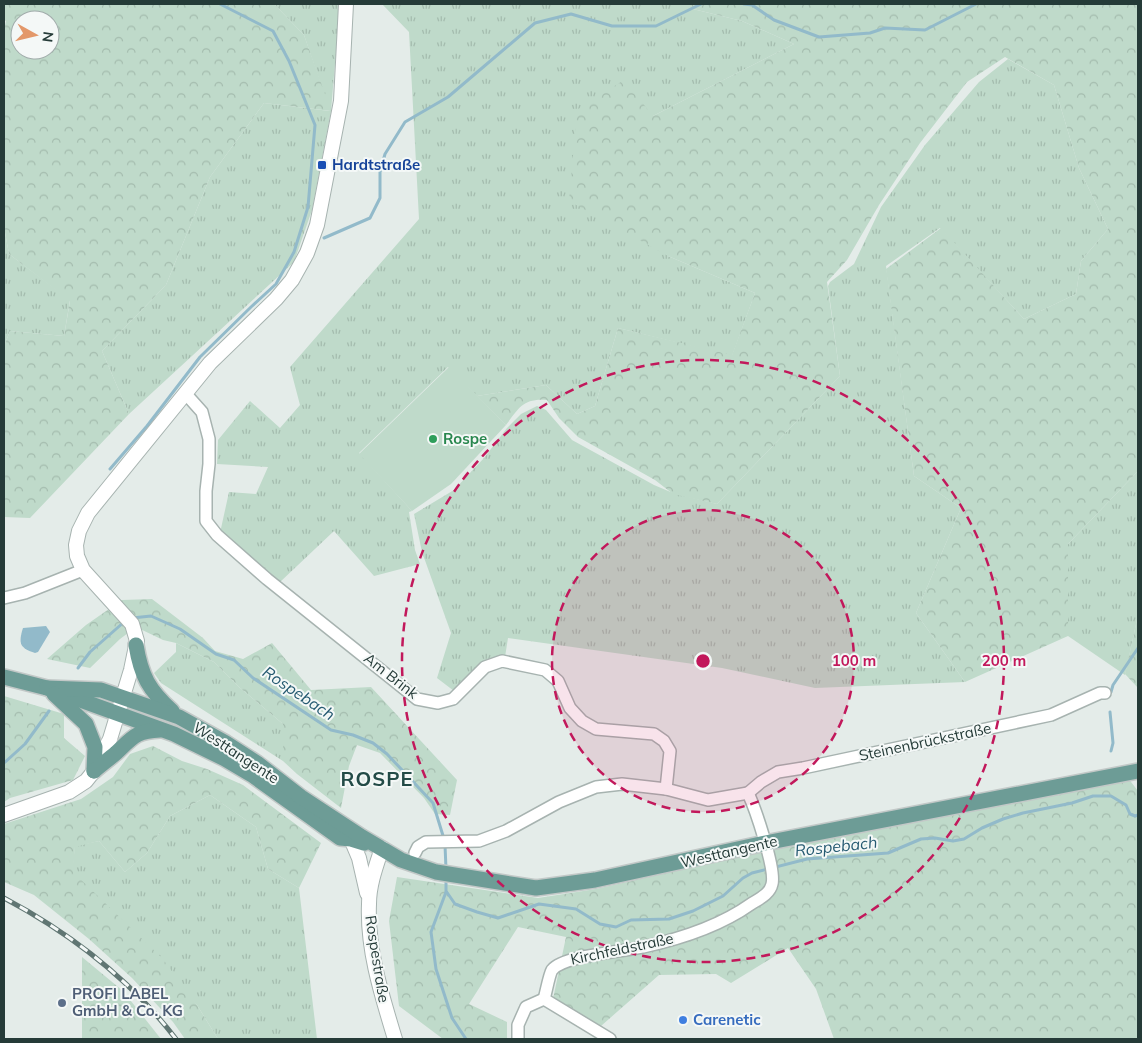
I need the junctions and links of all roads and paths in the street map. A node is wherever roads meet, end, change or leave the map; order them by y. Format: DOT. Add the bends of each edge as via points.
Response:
graph roads {
  1 [pos="346,4"];
  2 [pos="185,393"];
  3 [pos="83,570"];
  4 [pos="4,598"];
  5 [pos="136,645"];
  6 [pos="4,677"];
  7 [pos="47,688"];
  8 [pos="1105,694"];
  9 [pos="123,696"];
  10 [pos="118,714"];
  11 [pos="179,717"];
  12 [pos="164,730"];
  13 [pos="94,771"];
  14 [pos="1138,771"];
  15 [pos="666,789"];
  16 [pos="748,793"];
  17 [pos="4,816"];
  18 [pos="350,839"];
  19 [pos="765,843"];
  20 [pos="382,848"];
  21 [pos="415,853"];
  22 [pos="369,903"];
  23 [pos="544,1000"];
  24 [pos="395,1039"];
  25 [pos="518,1039"];
  26 [pos="610,1039"];
  1 -- 2 [label="street" via="341,101 316,225 307,253 292,280"];
  2 -- 3 [label="street" via="88,513 78,531 76,545"];
  2 -- 15 [label="street, Am Brink" via="202,412 209,439 206,521 217,535 267,579 417,699 438,703 452,699 485,667 502,662 545,670 558,681 570,708 582,721 596,729 654,734 664,741 670,751"];
  3 -- 4 [label="street"];
  3 -- 5 [label="street" via="132,624"];
  5 -- 9 [label="street"];
  5 -- 11 [label="main road" via="148,685"];
  6 -- 7 [label="main road, Westtangente"];
  7 -- 9 [label="main road, Westtangente" via="101,690"];
  7 -- 10 [label="main road, Westtangente"];
  7 -- 13 [label="main road" via="86,724 95,747"];
  8 -- 16 [label="street, Steinenbrückstraße" via="1100,693 1051,715 778,772"];
  9 -- 10 [label="street"];
  9 -- 11 [label="main road, Westtangente"];
  10 -- 12 [label="main road, Westtangente"];
  10 -- 13 [label="street"];
  11 -- 20 [label="main road, Westtangente" via="257,763 301,797"];
  12 -- 13 [label="main road" via="147,731 131,737"];
  12 -- 18 [label="main road, Westtangente" via="246,771 333,834"];
  13 -- 17 [label="street" via="86,781 68,792"];
  14 -- 19 [label="main road, Westtangente"];
  15 -- 16 [label="street, Steinenbrückstraße" via="708,800"];
  15 -- 21 [label="street, Steinenbrückstraße" via="622,784 596,787 479,841 426,842 418,846"];
  16 -- 19 [label="street"];
  18 -- 20 [label="main road, Westtangente"];
  18 -- 22 [label="street" via="359,858"];
  19 -- 20 [label="main road, Westtangente" via="595,880 536,888 436,872 401,860"];
  19 -- 23 [label="street, Kirchfeldstraße" via="773,884 769,892 735,915 692,933 643,947 566,961 552,971"];
  20 -- 22 [label="street, Rospestraße"];
  22 -- 24 [label="street, Rospestraße" via="372,948 383,1002"];
  23 -- 25 [label="street" via="526,1007 518,1024"];
  23 -- 26 [label="street"];
}
